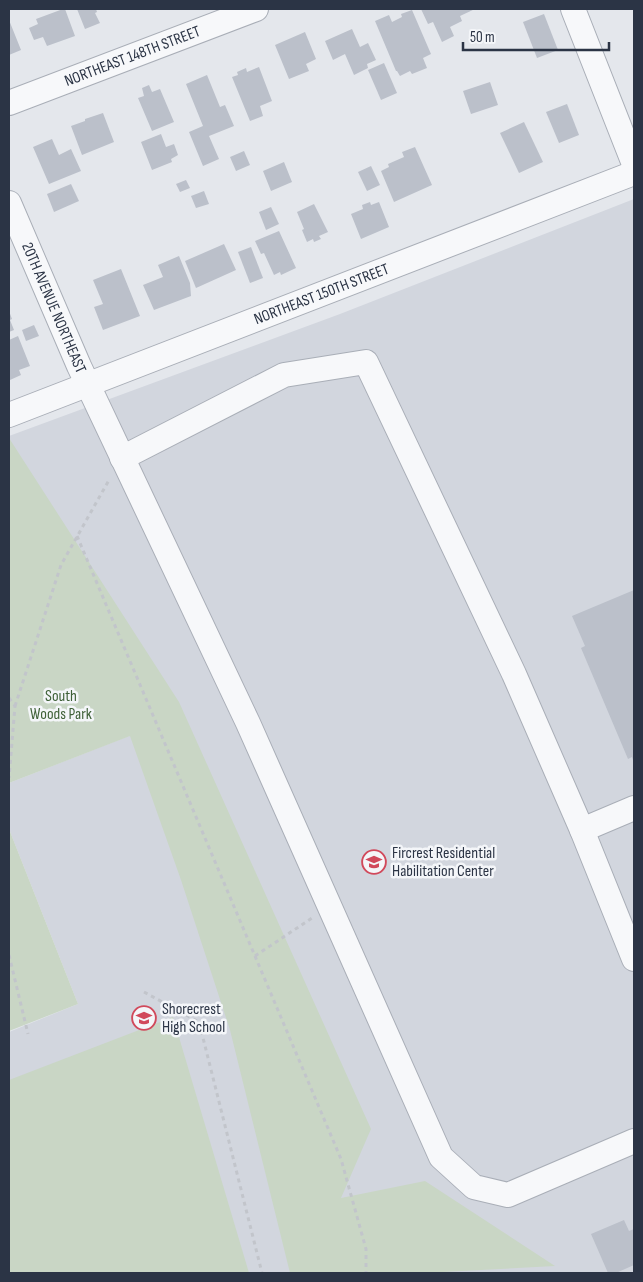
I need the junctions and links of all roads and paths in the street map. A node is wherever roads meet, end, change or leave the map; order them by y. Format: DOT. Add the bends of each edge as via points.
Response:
graph roads {
  1 [pos="256,9"];
  2 [pos="572,9"];
  3 [pos="9,103"];
  4 [pos="634,164"];
  5 [pos="634,172"];
  6 [pos="9,203"];
  7 [pos="87,384"];
  8 [pos="9,415"];
  9 [pos="122,458"];
  10 [pos="78,536"];
  11 [pos="9,698"];
  12 [pos="15,706"];
  13 [pos="9,778"];
  14 [pos="634,808"];
  15 [pos="582,830"];
  16 [pos="329,906"];
  17 [pos="9,955"];
  18 [pos="255,956"];
  19 [pos="634,959"];
  20 [pos="144,992"];
  21 [pos="28,1034"];
  22 [pos="634,1141"];
  23 [pos="262,1273"];
  24 [pos="366,1273"];
  1 -- 3 [label="street, NORTHEAST 148TH STREET"];
  2 -- 4 [label="street"];
  5 -- 7 [label="street, NORTHEAST 150TH STREET"];
  6 -- 7 [label="street, 20TH AVENUE NORTHEAST"];
  7 -- 8 [label="street, NORTHEAST 150TH STREET"];
  7 -- 9 [label="street, 20TH AVENUE NORTHEAST"];
  9 -- 10 [label="path"];
  9 -- 15 [label="street" via="284,375 366,362 514,674"];
  9 -- 16 [label="street, 20TH AVENUE NORTHEAST" via="248,723"];
  10 -- 12 [label="path" via="61,564"];
  10 -- 18 [label="path"];
  11 -- 12 [label="path"];
  12 -- 13 [label="path"];
  14 -- 15 [label="street"];
  15 -- 19 [label="street"];
  16 -- 18 [label="path"];
  16 -- 22 [label="street, 20TH AVENUE NORTHEAST" via="441,1157 474,1187 508,1195"];
  17 -- 21 [label="path"];
  18 -- 24 [label="path" via="341,1159 366,1249"];
  20 -- 23 [label="path" via="199,1022"];
}
